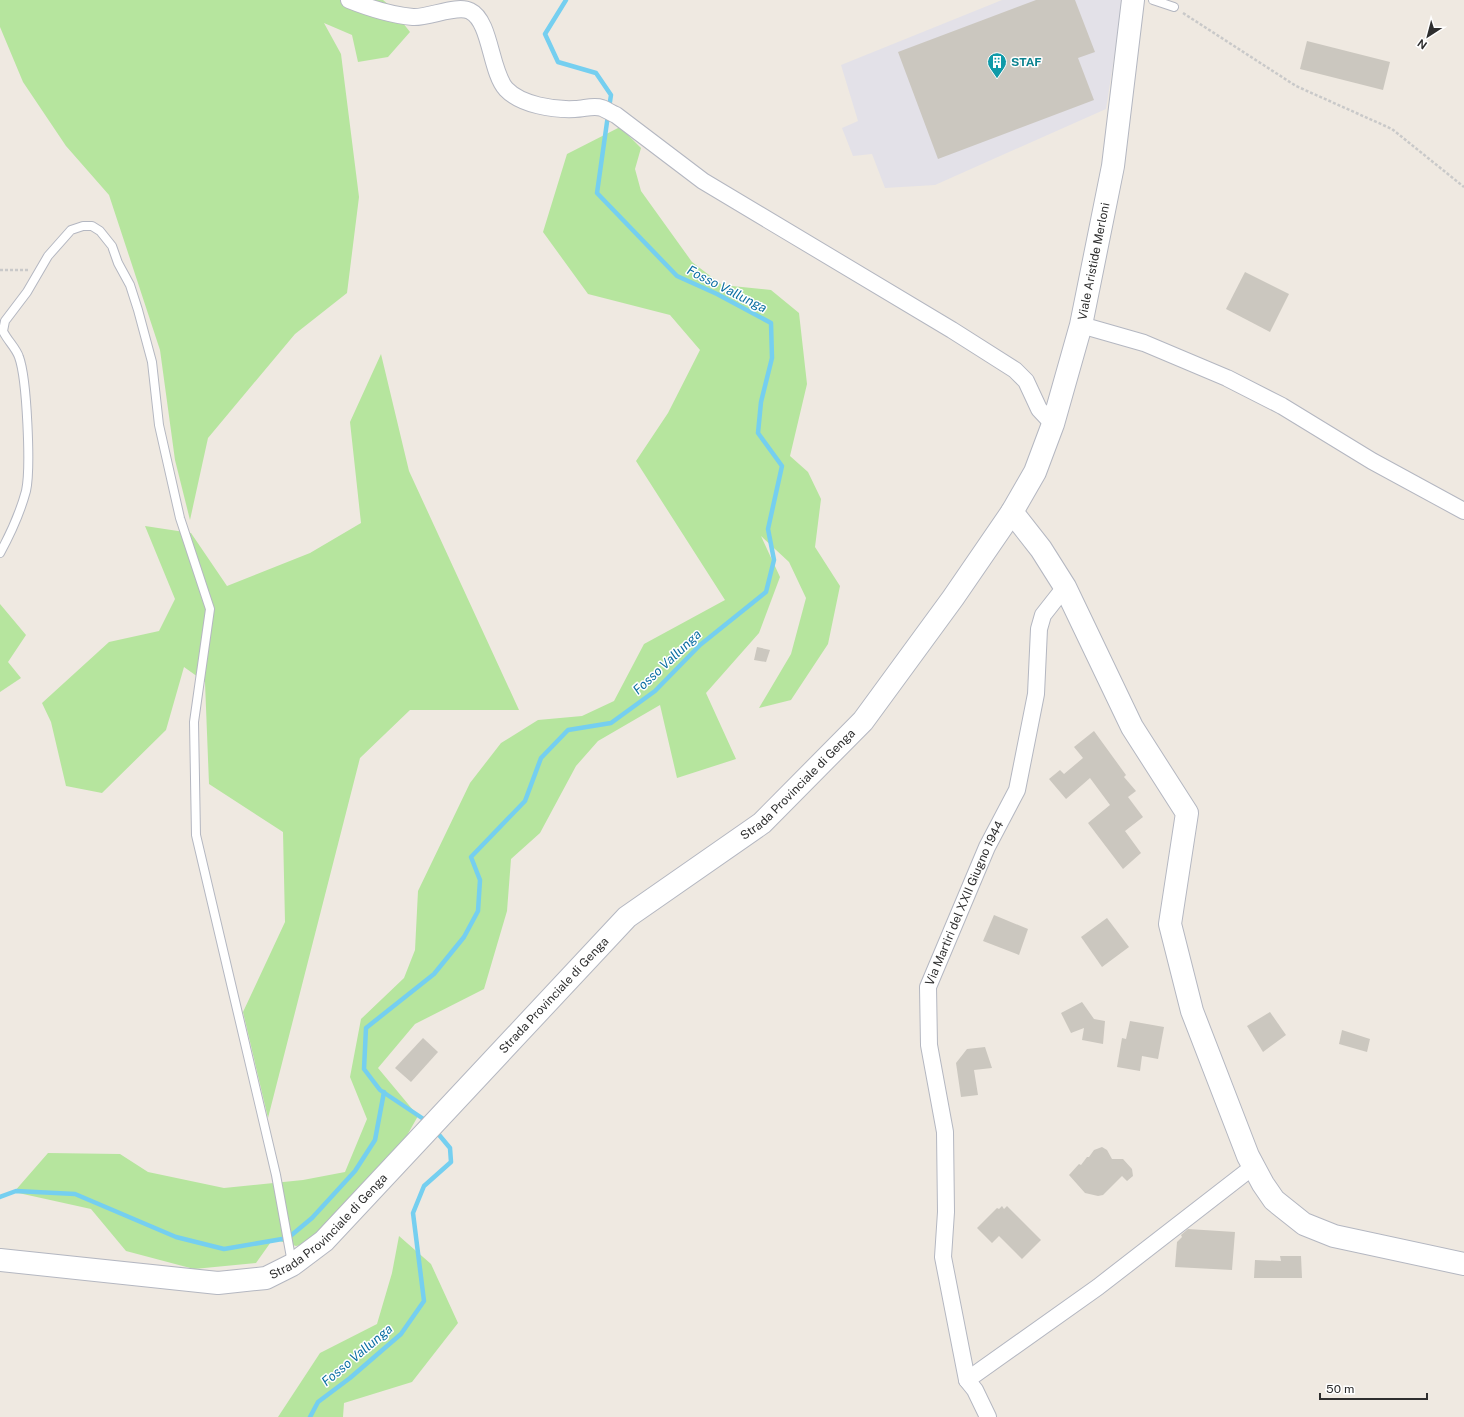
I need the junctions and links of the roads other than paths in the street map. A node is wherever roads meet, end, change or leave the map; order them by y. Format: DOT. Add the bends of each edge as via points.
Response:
graph roads {
  1 [pos="349,0"];
  2 [pos="1133,0"];
  3 [pos="1153,0"];
  4 [pos="1174,7"];
  5 [pos="1082,325"];
  6 [pos="2,330"];
  7 [pos="1053,424"];
  8 [pos="1464,511"];
  9 [pos="1012,512"];
  10 [pos="0,553"];
  11 [pos="1065,587"];
  12 [pos="1254,1166"];
  13 [pos="0,1260"];
  14 [pos="292,1264"];
  15 [pos="1464,1264"];
  16 [pos="967,1380"];
  17 [pos="988,1417"];
  1 -- 7 [label="street" via="381,11 414,17 463,8 471,11 478,17 485,31 499,78 506,89 515,96 551,108 601,108 616,115 703,181 1015,370 1026,381 1039,409"];
  2 -- 5 [label="main road, Viale Aristide Merloni" via="1113,166"];
  3 -- 4 [label="lane"];
  5 -- 7 [label="main road, Viale Aristide Merloni"];
  5 -- 8 [label="street" via="1144,343 1227,378 1282,406 1372,461"];
  6 -- 10 [label="lane" via="19,356 24,380 27,451 26,490 15,524"];
  6 -- 14 [label="lane" via="5,320 48,256 71,230 92,226 100,231 112,246 130,285 146,338 152,362 159,425 180,518 210,609 194,722 196,835 287,1230"];
  7 -- 9 [label="main road, Viale Aristide Merloni" via="1035,472"];
  9 -- 11 [label="main road" via="1041,549"];
  9 -- 14 [label="main road, Strada Provinciale di Genga" via="863,721 762,823 627,917 324,1241"];
  11 -- 12 [label="main road" via="1132,727 1187,813 1170,924 1192,1011"];
  11 -- 16 [label="street, Via Martiri del XXII Giugno 1944" via="1043,615 1039,629 1036,694 1017,790 987,847 928,987 929,1045 944,1132 946,1212 943,1257"];
  12 -- 15 [label="main road" via="1274,1200 1304,1224 1334,1236"];
  12 -- 16 [label="street" via="1098,1287"];
  13 -- 14 [label="main road, Strada Provinciale di Genga" via="218,1283 266,1278"];
  16 -- 17 [label="street, Via Martiri del XXII Giugno 1944" via="975,1390"];
}
